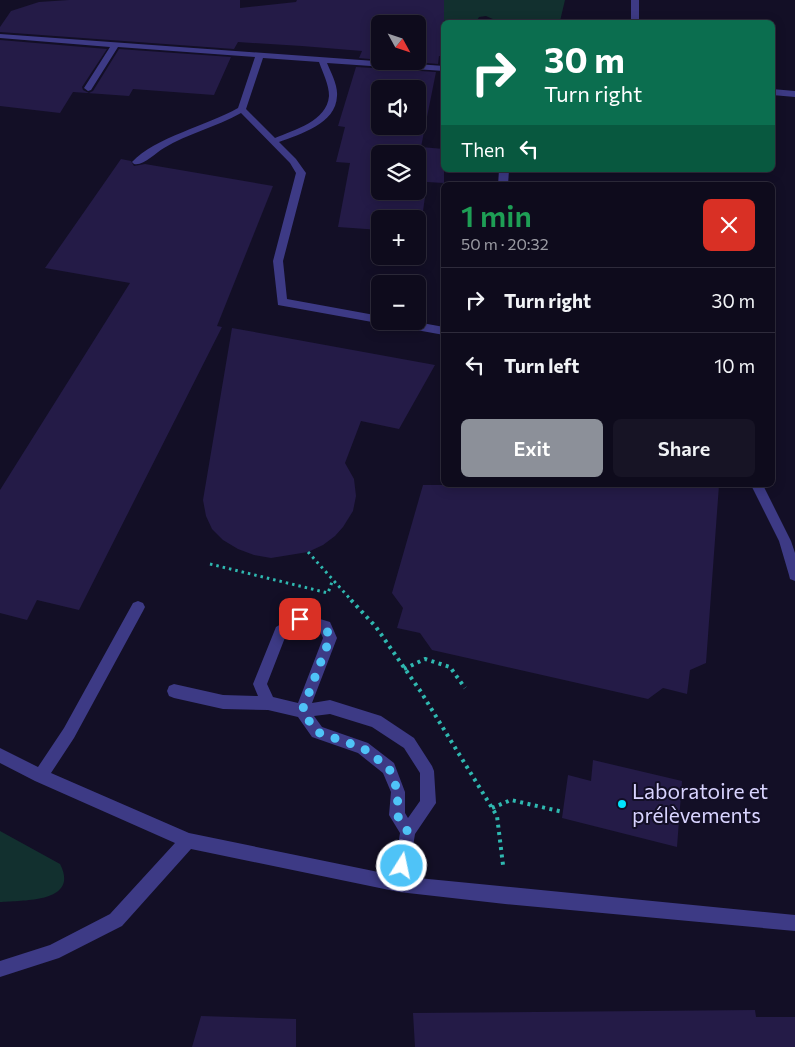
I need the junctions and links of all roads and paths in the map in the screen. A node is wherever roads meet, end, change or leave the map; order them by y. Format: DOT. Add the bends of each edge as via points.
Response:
graph roads {
  1 [pos="635,0"];
  2 [pos="635,20"];
  3 [pos="0,36"];
  4 [pos="116,44"];
  5 [pos="260,55"];
  6 [pos="322,60"];
  7 [pos="441,69"];
  8 [pos="88,88"];
  9 [pos="775,92"];
  10 [pos="795,94"];
  11 [pos="242,109"];
  12 [pos="274,141"];
  13 [pos="137,162"];
  14 [pos="371,318"];
  15 [pos="426,328"];
  16 [pos="441,331"];
  17 [pos="758,487"];
  18 [pos="308,552"];
  19 [pos="210,564"];
  20 [pos="795,575"];
  21 [pos="333,579"];
  22 [pos="138,607"];
  23 [pos="404,670"];
  24 [pos="465,688"];
  25 [pos="174,691"];
  26 [pos="268,703"];
  27 [pos="302,711"];
  28 [pos="0,755"];
  29 [pos="40,776"];
  30 [pos="492,808"];
  31 [pos="563,812"];
  32 [pos="408,832"];
  33 [pos="188,841"];
  34 [pos="503,865"];
  35 [pos="399,884"];
  36 [pos="795,923"];
  37 [pos="0,969"];
  1 -- 2 [label="street"];
  3 -- 4 [label="street"];
  4 -- 5 [label="street"];
  4 -- 8 [label="street"];
  5 -- 6 [label="street"];
  5 -- 11 [label="street"];
  6 -- 7 [label="street"];
  6 -- 12 [label="street" via="334,98 328,112 309,127"];
  9 -- 10 [label="street"];
  11 -- 12 [label="street"];
  11 -- 13 [label="street" via="162,145"];
  12 -- 14 [label="street" via="301,173 278,261 282,302"];
  15 -- 16 [label="street"];
  17 -- 20 [label="street" via="785,541"];
  18 -- 21 [label="path"];
  19 -- 21 [label="path" via="328,594"];
  21 -- 23 [label="path" via="376,627"];
  22 -- 29 [label="street" via="69,733"];
  23 -- 24 [label="path" via="425,659 450,667"];
  23 -- 30 [label="path" via="421,692"];
  25 -- 26 [label="street" via="223,702"];
  26 -- 27 [label="street"];
  26 -- 27 [label="street" via="260,684 281,631 300,619 325,626 330,638"];
  27 -- 32 [label="street" via="317,732 363,748 389,768 398,792 397,815"];
  27 -- 32 [label="street" via="330,707 376,722 409,743 428,771 428,803"];
  28 -- 29 [label="street"];
  29 -- 33 [label="street"];
  30 -- 31 [label="path" via="511,800"];
  30 -- 34 [label="path" via="497,816"];
  32 -- 35 [label="street"];
  33 -- 35 [label="street"];
  33 -- 37 [label="street" via="116,920 53,952"];
  35 -- 36 [label="street"];
}
